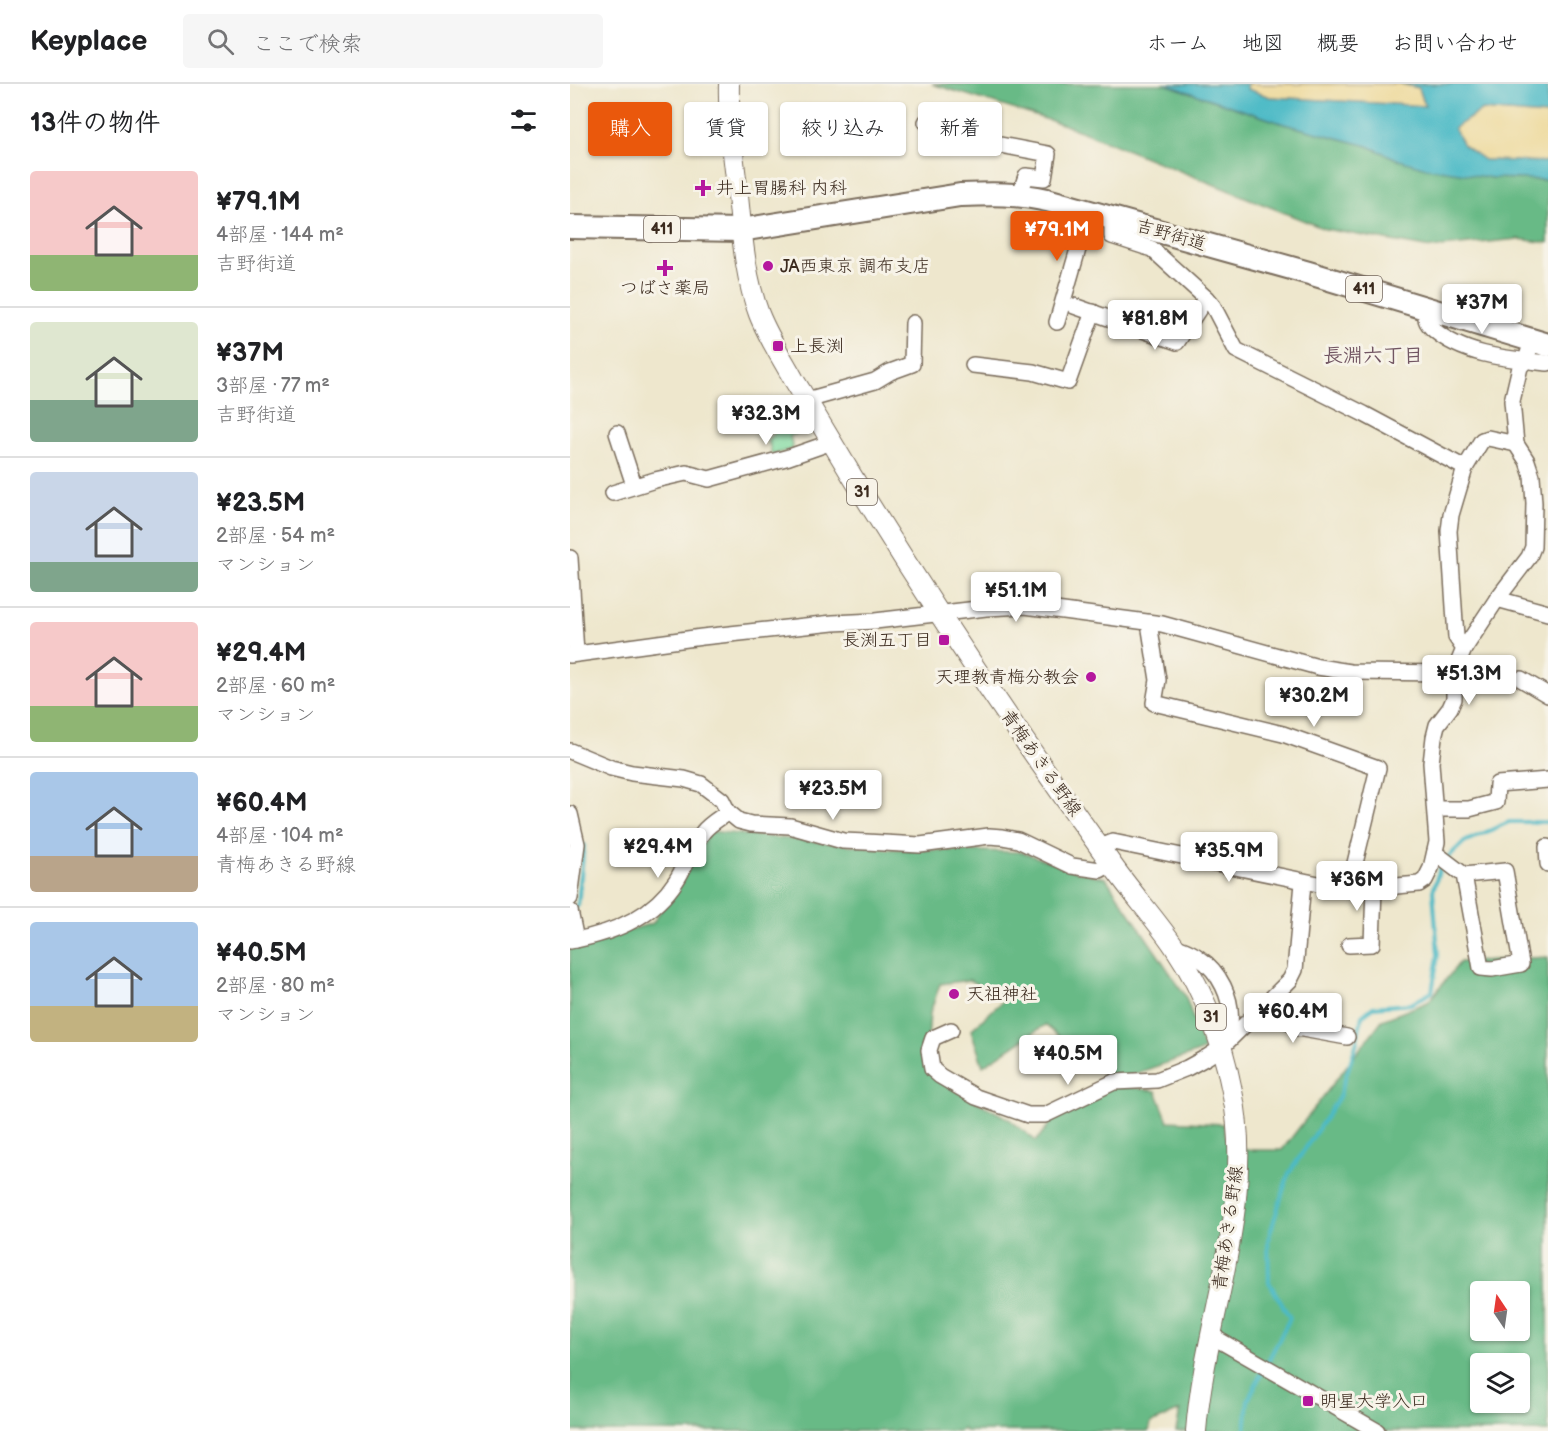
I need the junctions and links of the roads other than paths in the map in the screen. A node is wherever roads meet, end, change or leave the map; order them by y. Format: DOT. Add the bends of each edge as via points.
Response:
graph roads {
  1 [pos="729,84"];
  2 [pos="1002,145"];
  3 [pos="1020,194"];
  4 [pos="1089,212"];
  5 [pos="1112,218"];
  6 [pos="570,227"];
  7 [pos="741,230"];
  8 [pos="1206,298"];
  9 [pos="1074,306"];
  10 [pos="1093,312"];
  11 [pos="1057,322"];
  12 [pos="913,323"];
  13 [pos="1535,349"];
  14 [pos="1548,363"];
  15 [pos="973,365"];
  16 [pos="807,400"];
  17 [pos="617,433"];
  18 [pos="832,442"];
  19 [pos="1516,444"];
  20 [pos="1465,468"];
  21 [pos="634,485"];
  22 [pos="614,493"];
  23 [pos="1541,503"];
  24 [pos="570,558"];
  25 [pos="1497,600"];
  26 [pos="1548,613"];
  27 [pos="940,615"];
  28 [pos="1149,623"];
  29 [pos="1464,650"];
  30 [pos="573,654"];
  31 [pos="1454,673"];
  32 [pos="1521,679"];
  33 [pos="1548,694"];
  34 [pos="570,751"];
  35 [pos="1548,780"];
  36 [pos="1435,809"];
  37 [pos="728,812"];
  38 [pos="570,815"];
  39 [pos="1100,847"];
  40 [pos="1546,847"];
  41 [pos="1447,862"];
  42 [pos="1111,864"];
  43 [pos="1548,864"];
  44 [pos="1303,883"];
  45 [pos="1353,887"];
  46 [pos="1374,888"];
  47 [pos="570,898"];
  48 [pos="571,916"];
  49 [pos="573,940"];
  50 [pos="1349,945"];
  51 [pos="1275,996"];
  52 [pos="951,1030"];
  53 [pos="1347,1037"];
  54 [pos="1221,1048"];
  55 [pos="1210,1335"];
  56 [pos="1196,1431"];
  57 [pos="1377,1431"];
  1 -- 7 [label="main road, 青梅あきる野線 / 31"];
  2 -- 3 [label="street" via="1048,154 1044,178 1026,176"];
  3 -- 4 [label="highway, 吉野街道 / 411"];
  3 -- 7 [label="highway, 吉野街道 / 411" via="960,195"];
  4 -- 5 [label="highway, 吉野街道 / 411"];
  4 -- 11 [label="street"];
  5 -- 8 [label="street" via="1112,236 1152,249"];
  5 -- 13 [label="highway, 吉野街道 / 411" via="1428,309"];
  6 -- 7 [label="highway, 吉野街道 / 411"];
  7 -- 16 [label="main road, 青梅あきる野線 / 31" via="759,314"];
  8 -- 10 [label="street" via="1177,342"];
  8 -- 20 [label="street" via="1236,350"];
  9 -- 10 [label="street"];
  10 -- 15 [label="street" via="1068,382 1033,372"];
  12 -- 16 [label="street" via="912,364 875,381"];
  13 -- 14 [label="street"];
  13 -- 19 [label="street" via="1520,367 1512,401"];
  16 -- 18 [label="main road, 青梅あきる野線 / 31"];
  17 -- 21 [label="street"];
  18 -- 21 [label="street" via="710,479 686,473"];
  18 -- 27 [label="main road, 青梅あきる野線 / 31"];
  19 -- 20 [label="street" via="1482,440"];
  19 -- 23 [label="street" via="1527,461"];
  20 -- 29 [label="street" via="1451,515 1449,546 1456,638"];
  21 -- 22 [label="street"];
  23 -- 25 [label="street" via="1529,557"];
  24 -- 30 [label="street"];
  25 -- 26 [label="street"];
  25 -- 29 [label="street"];
  27 -- 28 [label="street" via="1025,606"];
  27 -- 30 [label="street" via="833,623"];
  27 -- 39 [label="main road, 青梅あきる野線 / 31"];
  28 -- 31 [label="street" via="1318,667 1350,672"];
  28 -- 45 [label="street" via="1158,680 1154,703 1283,734 1378,768"];
  29 -- 31 [label="street"];
  31 -- 36 [label="street" via="1454,699 1437,725 1432,746"];
  32 -- 33 [label="street"];
  34 -- 37 [label="street" via="611,768 701,784 722,800"];
  35 -- 36 [label="street" via="1496,777 1496,802 1469,809"];
  36 -- 41 [label="street" via="1437,842"];
  37 -- 42 [label="street" via="739,821 804,829 843,841 920,845 989,836 1018,840 1080,868 1100,870"];
  37 -- 49 [label="street" via="701,834 675,883 650,909 620,927"];
  38 -- 47 [label="street" via="576,843"];
  39 -- 42 [label="main road, 青梅あきる野線 / 31"];
  39 -- 44 [label="street" via="1113,842"];
  40 -- 43 [label="street"];
  41 -- 41 [label="street" via="1481,969 1521,964 1505,871"];
  41 -- 46 [label="street" via="1419,884"];
  42 -- 54 [label="main road, 青梅あきる野線 / 31" via="1174,946 1194,979"];
  44 -- 45 [label="street"];
  44 -- 51 [label="street" via="1295,970"];
  45 -- 46 [label="street"];
  46 -- 50 [label="street" via="1372,944"];
  48 -- 49 [label="street"];
  51 -- 53 [label="street" via="1297,1028"];
  51 -- 54 [label="street"];
  52 -- 54 [label="street" via="933,1038 929,1050 932,1069 976,1097 1028,1115 1045,1115 1114,1082 1157,1080"];
  54 -- 55 [label="main road, 青梅あきる野線 / 31" via="1238,1123 1240,1169"];
  55 -- 56 [label="main road, 青梅あきる野線 / 31"];
  55 -- 57 [label="street"];
}
